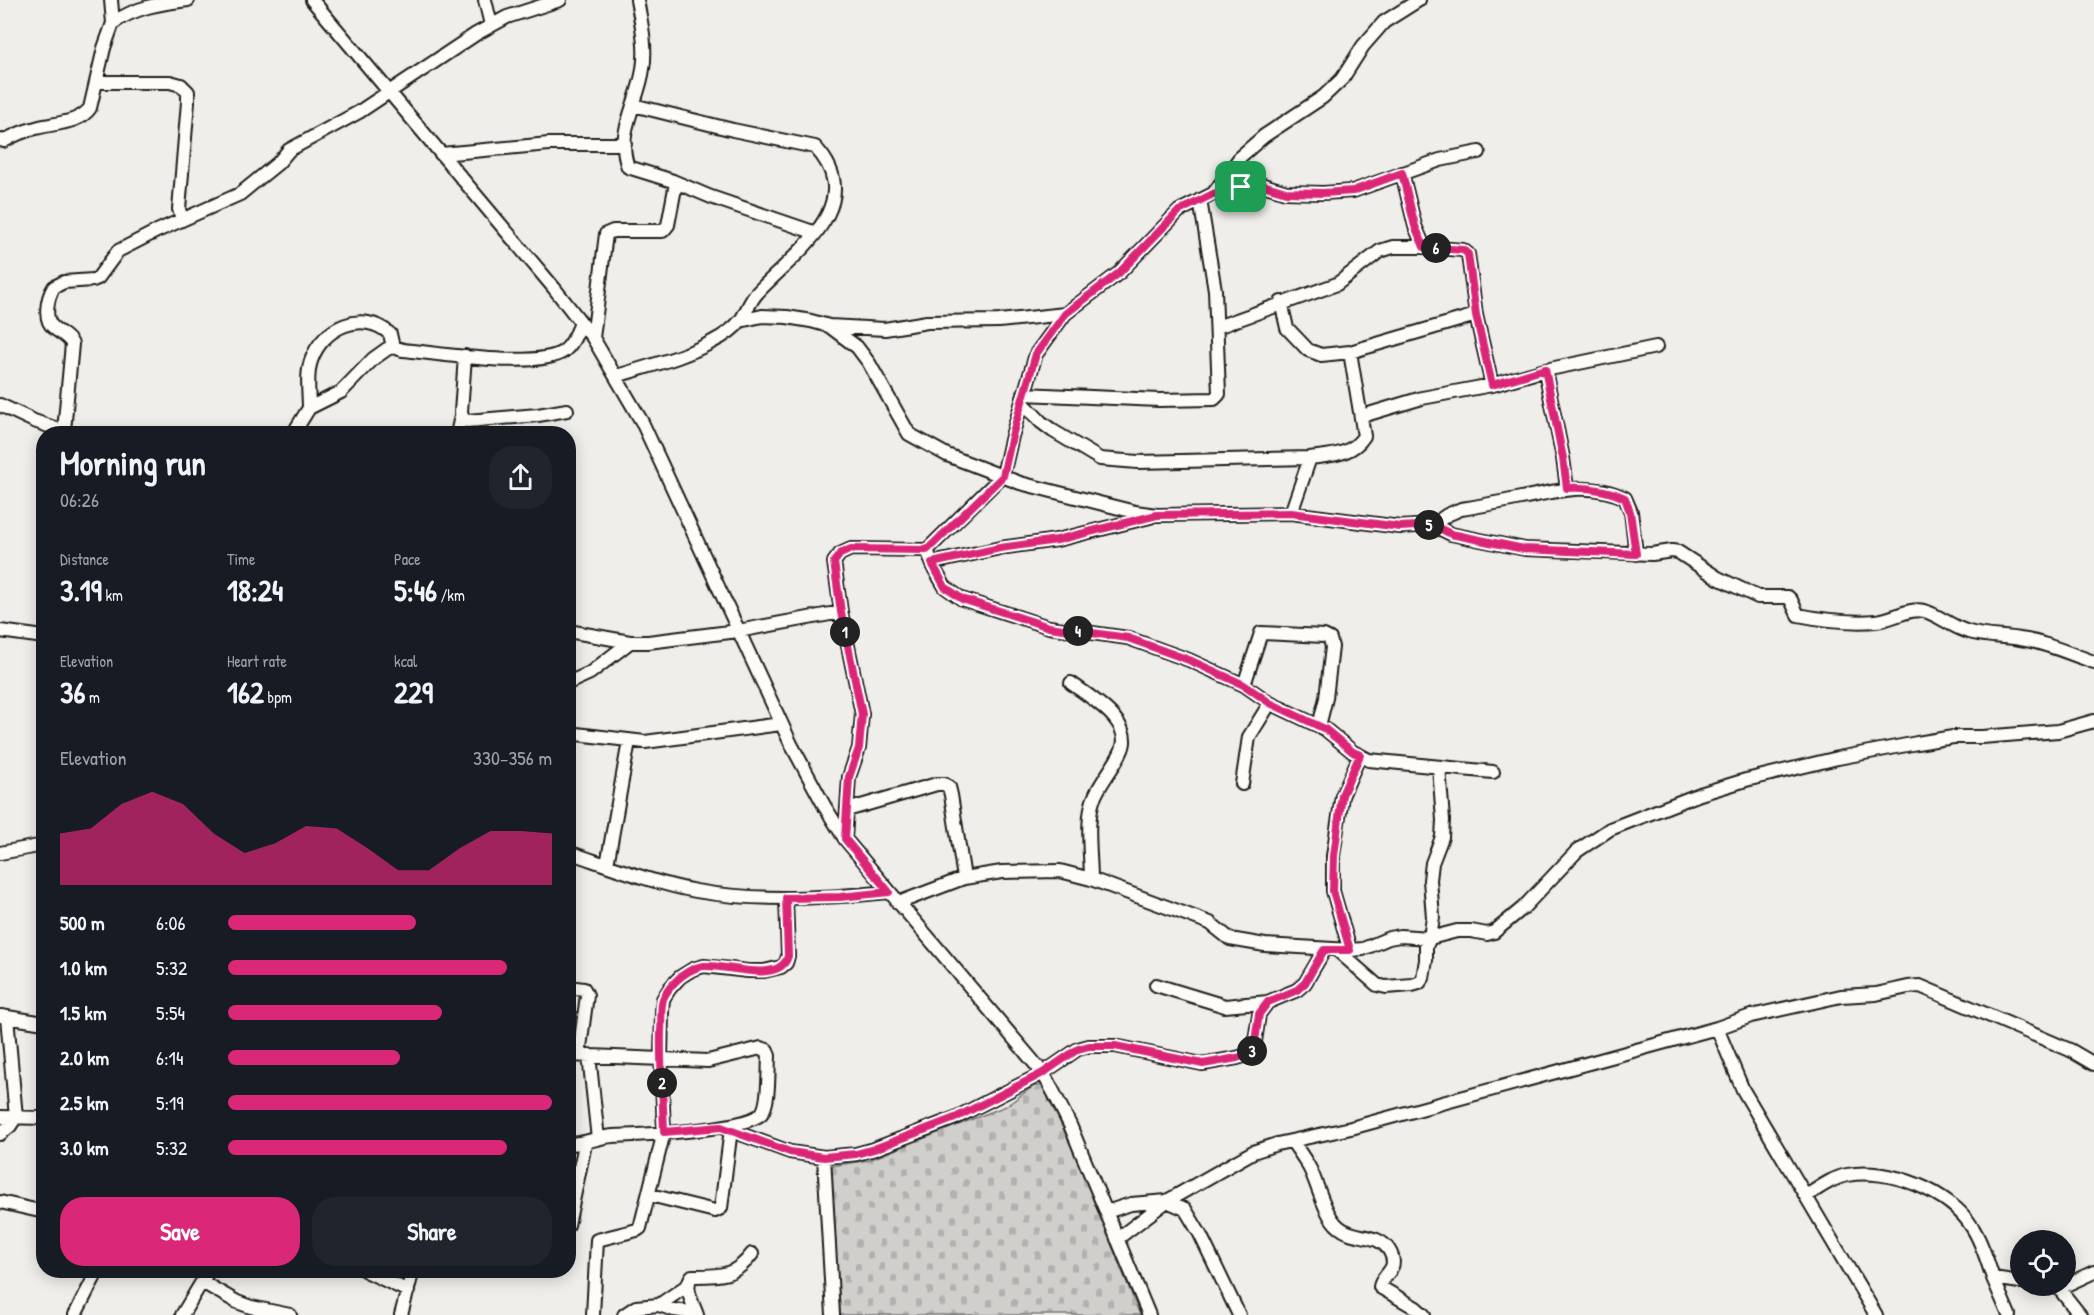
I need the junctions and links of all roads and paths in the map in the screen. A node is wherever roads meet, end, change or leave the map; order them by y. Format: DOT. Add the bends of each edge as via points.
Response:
graph roads {
  1 [pos="111,0"];
  2 [pos="188,0"];
  3 [pos="312,0"];
  4 [pos="485,0"];
  5 [pos="560,0"];
  6 [pos="637,0"];
  7 [pos="1419,0"];
  8 [pos="113,23"];
  9 [pos="491,25"];
  10 [pos="96,82"];
  11 [pos="388,91"];
  12 [pos="633,105"];
  13 [pos="0,140"];
  14 [pos="626,144"];
  15 [pos="1479,152"];
  16 [pos="441,154"];
  17 [pos="1402,173"];
  18 [pos="676,183"];
  19 [pos="1213,194"];
  20 [pos="1200,200"];
  21 [pos="182,220"];
  22 [pos="816,233"];
  23 [pos="1424,247"];
  24 [pos="1281,302"];
  25 [pos="1065,314"];
  26 [pos="1476,315"];
  27 [pos="740,321"];
  28 [pos="582,323"];
  29 [pos="829,326"];
  30 [pos="1217,327"];
  31 [pos="593,338"];
  32 [pos="393,347"];
  33 [pos="1656,347"];
  34 [pos="1350,352"];
  35 [pos="465,356"];
  36 [pos="1545,369"];
  37 [pos="617,376"];
  38 [pos="1492,385"];
  39 [pos="1023,398"];
  40 [pos="0,405"];
  41 [pos="309,408"];
  42 [pos="567,410"];
  43 [pos="461,416"];
  44 [pos="1362,416"];
  45 [pos="49,426"];
  46 [pos="68,426"];
  47 [pos="298,426"];
  48 [pos="459,426"];
  49 [pos="1310,458"];
  50 [pos="1003,476"];
  51 [pos="1567,488"];
  52 [pos="1291,513"];
  53 [pos="1157,515"];
  54 [pos="1433,525"];
  55 [pos="927,550"];
  56 [pos="1636,554"];
  57 [pos="932,563"];
  58 [pos="841,612"];
  59 [pos="0,631"];
  60 [pos="738,631"];
  61 [pos="576,632"];
  62 [pos="36,636"];
  63 [pos="630,642"];
  64 [pos="2094,662"];
  65 [pos="576,679"];
  66 [pos="1071,683"];
  67 [pos="1244,685"];
  68 [pos="1270,703"];
  69 [pos="2094,721"];
  70 [pos="781,724"];
  71 [pos="1319,726"];
  72 [pos="576,734"];
  73 [pos="629,741"];
  74 [pos="1360,755"];
  75 [pos="1439,767"];
  76 [pos="1493,772"];
  77 [pos="1242,784"];
  78 [pos="848,810"];
  79 [pos="845,839"];
  80 [pos="36,846"];
  81 [pos="0,854"];
  82 [pos="576,855"];
  83 [pos="607,865"];
  84 [pos="964,878"];
  85 [pos="1091,879"];
  86 [pos="889,892"];
  87 [pos="786,898"];
  88 [pos="898,903"];
  89 [pos="1431,938"];
  90 [pos="1337,950"];
  91 [pos="1156,985"];
  92 [pos="576,988"];
  93 [pos="1268,1002"];
  94 [pos="3,1016"];
  95 [pos="36,1022"];
  96 [pos="1717,1028"];
  97 [pos="579,1055"];
  98 [pos="661,1058"];
  99 [pos="2094,1064"];
  100 [pos="1043,1073"];
  101 [pos="0,1117"];
  102 [pos="16,1117"];
  103 [pos="36,1118"];
  104 [pos="726,1128"];
  105 [pos="664,1132"];
  106 [pos="0,1134"];
  107 [pos="598,1138"];
  108 [pos="1292,1141"];
  109 [pos="576,1144"];
  110 [pos="585,1144"];
  111 [pos="824,1157"];
  112 [pos="576,1187"];
  113 [pos="650,1195"];
  114 [pos="1806,1196"];
  115 [pos="1167,1201"];
  116 [pos="0,1202"];
  117 [pos="36,1210"];
  118 [pos="1106,1212"];
  119 [pos="1117,1239"];
  120 [pos="752,1254"];
  121 [pos="2094,1272"];
  122 [pos="94,1278"];
  123 [pos="204,1278"];
  124 [pos="381,1278"];
  125 [pos="411,1278"];
  126 [pos="1993,1278"];
  127 [pos="2076,1280"];
  128 [pos="2010,1281"];
  129 [pos="202,1282"];
  130 [pos="688,1285"];
  131 [pos="408,1291"];
  132 [pos="2065,1296"];
  133 [pos="659,1305"];
  134 [pos="250,1311"];
  135 [pos="696,1314"];
  136 [pos="75,1315"];
  137 [pos="182,1315"];
  138 [pos="290,1315"];
  139 [pos="401,1315"];
  140 [pos="593,1315"];
  141 [pos="624,1315"];
  142 [pos="833,1315"];
  143 [pos="1149,1315"];
  144 [pos="1239,1315"];
  145 [pos="1424,1315"];
  146 [pos="1876,1315"];
  147 [pos="2009,1315"];
  148 [pos="2080,1315"];
  1 -- 8 [label="street"];
  2 -- 8 [label="street" via="132,12"];
  3 -- 11 [label="street"];
  4 -- 9 [label="street"];
  5 -- 9 [label="street"];
  6 -- 12 [label="street" via="645,55"];
  7 -- 19 [label="street" via="1383,22 1342,79 1241,156"];
  8 -- 10 [label="street"];
  9 -- 11 [label="street"];
  10 -- 13 [label="street" via="85,114"];
  10 -- 21 [label="street" via="170,82 188,92 179,209"];
  11 -- 16 [label="street"];
  11 -- 21 [label="street" via="343,122 289,150 240,194"];
  12 -- 14 [label="street"];
  12 -- 22 [label="street" via="815,147 832,172 835,189 832,204"];
  14 -- 16 [label="street" via="549,144"];
  14 -- 18 [label="street" via="628,167"];
  15 -- 17 [label="street"];
  16 -- 28 [label="street"];
  17 -- 19 [label="street" via="1353,191 1286,192 1263,185"];
  17 -- 23 [label="street"];
  18 -- 22 [label="street"];
  18 -- 31 [label="street" via="668,225 663,231 606,234"];
  19 -- 20 [label="street"];
  20 -- 25 [label="street" via="1179,211 1119,273"];
  20 -- 30 [label="street"];
  21 -- 46 [label="street" via="118,251 98,278 54,287 47,317 51,327 70,338 72,344"];
  22 -- 27 [label="street" via="755,295"];
  23 -- 24 [label="street" via="1380,251 1337,284"];
  23 -- 26 [label="street" via="1467,252"];
  24 -- 30 [label="street"];
  24 -- 34 [label="street" via="1287,328 1308,350 1321,355"];
  25 -- 29 [label="street" via="999,321 927,322 885,329"];
  25 -- 39 [label="street" via="1036,354"];
  26 -- 34 [label="street"];
  26 -- 38 [label="street"];
  27 -- 29 [label="street" via="762,316 787,317"];
  27 -- 37 [label="street" via="712,343"];
  28 -- 31 [label="street"];
  28 -- 35 [label="street" via="570,346 556,355 529,360"];
  29 -- 50 [label="street" via="857,347 869,363 909,434 947,455"];
  30 -- 39 [label="street" via="1219,394 1214,399"];
  31 -- 37 [label="street"];
  32 -- 35 [label="street"];
  32 -- 41 [label="street" via="373,358 341,392"];
  32 -- 41 [label="street" via="390,334 373,322 344,325 332,333 311,360"];
  33 -- 36 [label="street"];
  34 -- 44 [label="street"];
  35 -- 43 [label="street"];
  36 -- 38 [label="street"];
  36 -- 51 [label="street"];
  37 -- 60 [label="street" via="653,444"];
  38 -- 44 [label="street" via="1422,398"];
  39 -- 49 [label="street" via="1041,422 1100,459 1138,462"];
  39 -- 50 [label="street"];
  40 -- 45 [label="street"];
  41 -- 47 [label="street"];
  42 -- 43 [label="street" via="471,421"];
  43 -- 48 [label="street"];
  44 -- 49 [label="street" via="1364,436 1357,447"];
  49 -- 52 [label="street"];
  50 -- 53 [label="street" via="1060,494"];
  50 -- 55 [label="street"];
  51 -- 54 [label="street" via="1461,509"];
  51 -- 56 [label="street" via="1587,487 1625,498"];
  52 -- 53 [label="street"];
  52 -- 54 [label="street" via="1400,527"];
  53 -- 57 [label="street" via="1057,540"];
  54 -- 56 [label="street" via="1451,534 1524,549"];
  55 -- 57 [label="street"];
  55 -- 58 [label="street" via="851,549 840,554 834,562"];
  56 -- 64 [label="street" via="1678,552 1718,578 1758,597 1788,597 1798,615 1878,621 1923,611 1964,631 2038,642"];
  57 -- 67 [label="street" via="945,587 962,599 1049,627 1128,638"];
  58 -- 60 [label="street"];
  58 -- 78 [label="street" via="862,714 859,748 849,777"];
  59 -- 62 [label="street"];
  60 -- 63 [label="street"];
  60 -- 70 [label="street"];
  61 -- 63 [label="street"];
  63 -- 65 [label="street"];
  66 -- 85 [label="street" via="1117,719 1125,741 1094,797 1090,816"];
  67 -- 68 [label="street"];
  67 -- 71 [label="street" via="1261,633 1330,639 1326,698"];
  68 -- 71 [label="street"];
  68 -- 77 [label="street" via="1249,737"];
  69 -- 89 [label="street" via="2058,731 1953,737 1906,745 1838,758 1700,794 1610,829 1576,851 1523,908 1494,932 1458,931"];
  70 -- 73 [label="street"];
  70 -- 79 [label="street" via="813,788"];
  71 -- 74 [label="street"];
  72 -- 73 [label="street"];
  73 -- 83 [label="street"];
  74 -- 75 [label="street" via="1369,760"];
  74 -- 90 [label="street" via="1342,795 1334,856"];
  75 -- 76 [label="street"];
  75 -- 89 [label="street" via="1443,820 1430,880"];
  78 -- 79 [label="street"];
  78 -- 84 [label="street" via="945,784 951,795"];
  79 -- 86 [label="street"];
  80 -- 81 [label="street"];
  82 -- 83 [label="street"];
  83 -- 87 [label="street" via="699,891"];
  84 -- 85 [label="street" via="1002,872 1060,871"];
  84 -- 88 [label="street"];
  85 -- 90 [label="street" via="1209,924 1230,939"];
  86 -- 87 [label="street"];
  86 -- 88 [label="street"];
  87 -- 98 [label="street" via="786,963 748,971 704,966 680,977 663,999"];
  88 -- 100 [label="street"];
  89 -- 90 [label="street" via="1400,936 1363,949"];
  89 -- 90 [label="street" via="1426,946 1423,978 1412,985 1377,985"];
  90 -- 93 [label="street" via="1297,990"];
  91 -- 93 [label="street" via="1225,1006"];
  92 -- 97 [label="street" via="587,995"];
  93 -- 100 [label="street" via="1259,1014 1250,1054 1203,1064 1115,1046 1089,1046"];
  94 -- 95 [label="street"];
  94 -- 102 [label="street"];
  96 -- 99 [label="street" via="1751,1016 1841,996 1920,986"];
  96 -- 108 [label="street"];
  96 -- 114 [label="street" via="1743,1090"];
  97 -- 98 [label="street"];
  97 -- 107 [label="street"];
  98 -- 104 [label="street" via="708,1061 755,1049 767,1050 763,1113"];
  98 -- 105 [label="street"];
  100 -- 111 [label="street" via="910,1136 856,1154"];
  100 -- 118 [label="street" via="1063,1108"];
  101 -- 102 [label="street"];
  102 -- 103 [label="street"];
  102 -- 106 [label="street"];
  104 -- 105 [label="street"];
  104 -- 111 [label="street" via="780,1149"];
  104 -- 113 [label="street" via="721,1208 715,1211"];
  105 -- 107 [label="street"];
  105 -- 113 [label="street"];
  107 -- 110 [label="street"];
  108 -- 115 [label="street" via="1253,1152"];
  108 -- 145 [label="street" via="1338,1227 1377,1239 1388,1249 1392,1269 1380,1287"];
  109 -- 110 [label="street"];
  110 -- 112 [label="street"];
  111 -- 142 [label="street"];
  113 -- 140 [label="street" via="640,1228 597,1240"];
  114 -- 126 [label="street" via="1846,1175 1872,1173 1907,1180 1963,1214 1973,1228"];
  114 -- 146 [label="street"];
  115 -- 118 [label="street" via="1131,1204"];
  115 -- 119 [label="street"];
  115 -- 144 [label="street" via="1185,1209"];
  116 -- 117 [label="street"];
  118 -- 119 [label="street"];
  119 -- 143 [label="street"];
  120 -- 130 [label="street" via="733,1272 692,1276"];
  121 -- 127 [label="street"];
  122 -- 136 [label="street"];
  123 -- 129 [label="street"];
  124 -- 131 [label="street"];
  125 -- 131 [label="street"];
  126 -- 128 [label="street"];
  126 -- 147 [label="street"];
  129 -- 134 [label="street"];
  129 -- 137 [label="street"];
  130 -- 133 [label="street"];
  130 -- 135 [label="street"];
  131 -- 139 [label="street"];
  132 -- 148 [label="street"];
  133 -- 135 [label="street"];
  133 -- 141 [label="street" via="636,1307"];
  134 -- 138 [label="street"];
}
